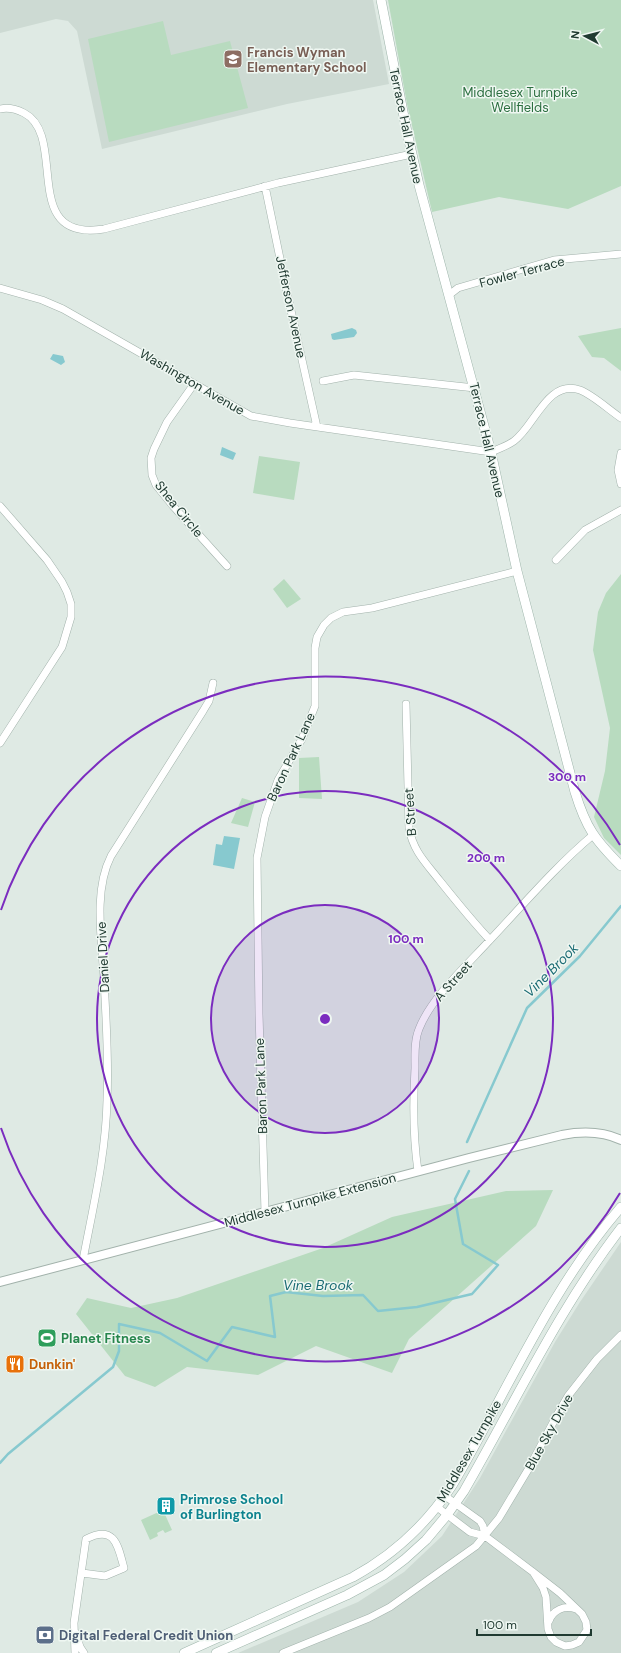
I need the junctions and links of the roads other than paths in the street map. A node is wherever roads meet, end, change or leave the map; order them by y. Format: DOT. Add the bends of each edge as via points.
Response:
graph roads {
  1 [pos="381,0"];
  2 [pos="0,108"];
  3 [pos="412,154"];
  4 [pos="265,186"];
  5 [pos="621,254"];
  6 [pos="0,288"];
  7 [pos="448,295"];
  8 [pos="323,381"];
  9 [pos="194,384"];
  10 [pos="475,388"];
  11 [pos="621,418"];
  12 [pos="317,427"];
  13 [pos="491,452"];
  14 [pos="621,453"];
  15 [pos="621,484"];
  16 [pos="0,506"];
  17 [pos="621,510"];
  18 [pos="556,560"];
  19 [pos="227,566"];
  20 [pos="517,571"];
  21 [pos="213,683"];
  22 [pos="406,704"];
  23 [pos="0,742"];
  24 [pos="593,835"];
  25 [pos="621,866"];
  26 [pos="490,940"];
  27 [pos="621,1140"];
  28 [pos="418,1171"];
  29 [pos="621,1207"];
  30 [pos="265,1212"];
  31 [pos="621,1228"];
  32 [pos="83,1260"];
  33 [pos="0,1282"];
  34 [pos="621,1335"];
  35 [pos="445,1496"];
  36 [pos="456,1503"];
  37 [pos="437,1507"];
  38 [pos="447,1515"];
  39 [pos="485,1536"];
  40 [pos="533,1572"];
  41 [pos="82,1573"];
  42 [pos="582,1614"];
  43 [pos="74,1624"];
  44 [pos="548,1626"];
  45 [pos="75,1653"];
  46 [pos="84,1653"];
  47 [pos="184,1653"];
  48 [pos="216,1653"];
  49 [pos="283,1653"];
  1 -- 3 [label="main road, Terrace Hall Avenue"];
  2 -- 4 [label="street" via="12,108 26,114 39,127 47,178 56,211 60,218 76,229 104,229"];
  3 -- 4 [label="street"];
  3 -- 7 [label="main road, Terrace Hall Avenue"];
  4 -- 12 [label="street, Jefferson Avenue"];
  5 -- 7 [label="street, Fowler Terrace" via="554,260 458,288"];
  6 -- 9 [label="street, Washington Avenue" via="63,309"];
  7 -- 10 [label="main road, Terrace Hall Avenue"];
  8 -- 10 [label="street" via="354,375"];
  9 -- 12 [label="street, Washington Avenue" via="251,416"];
  9 -- 19 [label="street, Shea Circle" via="167,422 156,445 151,458 152,475 156,485 173,506"];
  10 -- 13 [label="main road, Terrace Hall Avenue"];
  11 -- 13 [label="street" via="580,390 561,390 548,399 513,442"];
  12 -- 13 [label="street, Washington Avenue"];
  13 -- 20 [label="main road, Terrace Hall Avenue"];
  14 -- 15 [label="street" via="618,470"];
  16 -- 23 [label="street" via="47,560 62,582 67,592 71,617 62,647"];
  17 -- 18 [label="street" via="585,530"];
  20 -- 24 [label="main road, Terrace Hall Avenue" via="575,792"];
  20 -- 30 [label="street, Baron Park Lane" via="372,608 343,612 331,618 319,631 315,648 315,706 302,739 278,780 265,817 257,858"];
  21 -- 32 [label="street, Daniel Drive" via="209,701 111,856 103,879 101,930 108,1057 107,1102 102,1151"];
  22 -- 26 [label="street, B Street" via="411,840 420,858"];
  24 -- 25 [label="main road, Terrace Hall Avenue"];
  24 -- 26 [label="street, A Street" via="562,863"];
  26 -- 28 [label="street, A Street" via="436,1000 418,1030 415,1047 414,1111"];
  27 -- 28 [label="street, Middlesex Turnpike Extension" via="599,1132 576,1132"];
  28 -- 30 [label="street, Middlesex Turnpike Extension"];
  29 -- 35 [label="main road, Middlesex Turnpike" via="562,1289"];
  30 -- 32 [label="street, Middlesex Turnpike Extension"];
  31 -- 36 [label="main road, Middlesex Turnpike" via="566,1308"];
  32 -- 33 [label="street, Middlesex Turnpike Extension"];
  34 -- 39 [label="street, Blue Sky Drive" via="597,1359 568,1396 529,1468"];
  35 -- 36 [label="street"];
  35 -- 37 [label="main road, Middlesex Turnpike"];
  36 -- 38 [label="main road, Middlesex Turnpike"];
  36 -- 39 [label="street" via="480,1522"];
  37 -- 38 [label="street"];
  37 -- 47 [label="main road, Middlesex Turnpike" via="397,1549 365,1571"];
  38 -- 39 [label="street" via="470,1532"];
  38 -- 48 [label="main road, Middlesex Turnpike" via="436,1530 411,1554 372,1582"];
  39 -- 40 [label="street"];
  39 -- 49 [label="street, Blue Sky Drive" via="476,1546 390,1607"];
  40 -- 42 [label="street"];
  40 -- 44 [label="street" via="546,1597"];
  41 -- 41 [label="street" via="86,1539 95,1535 115,1539 124,1568 105,1576"];
  41 -- 43 [label="street"];
  42 -- 44 [label="street" via="573,1608 562,1608 553,1613"];
  42 -- 44 [label="street" via="587,1630 576,1644 565,1646 556,1642 551,1637"];
  43 -- 45 [label="street"];
  43 -- 46 [label="street"];
}
